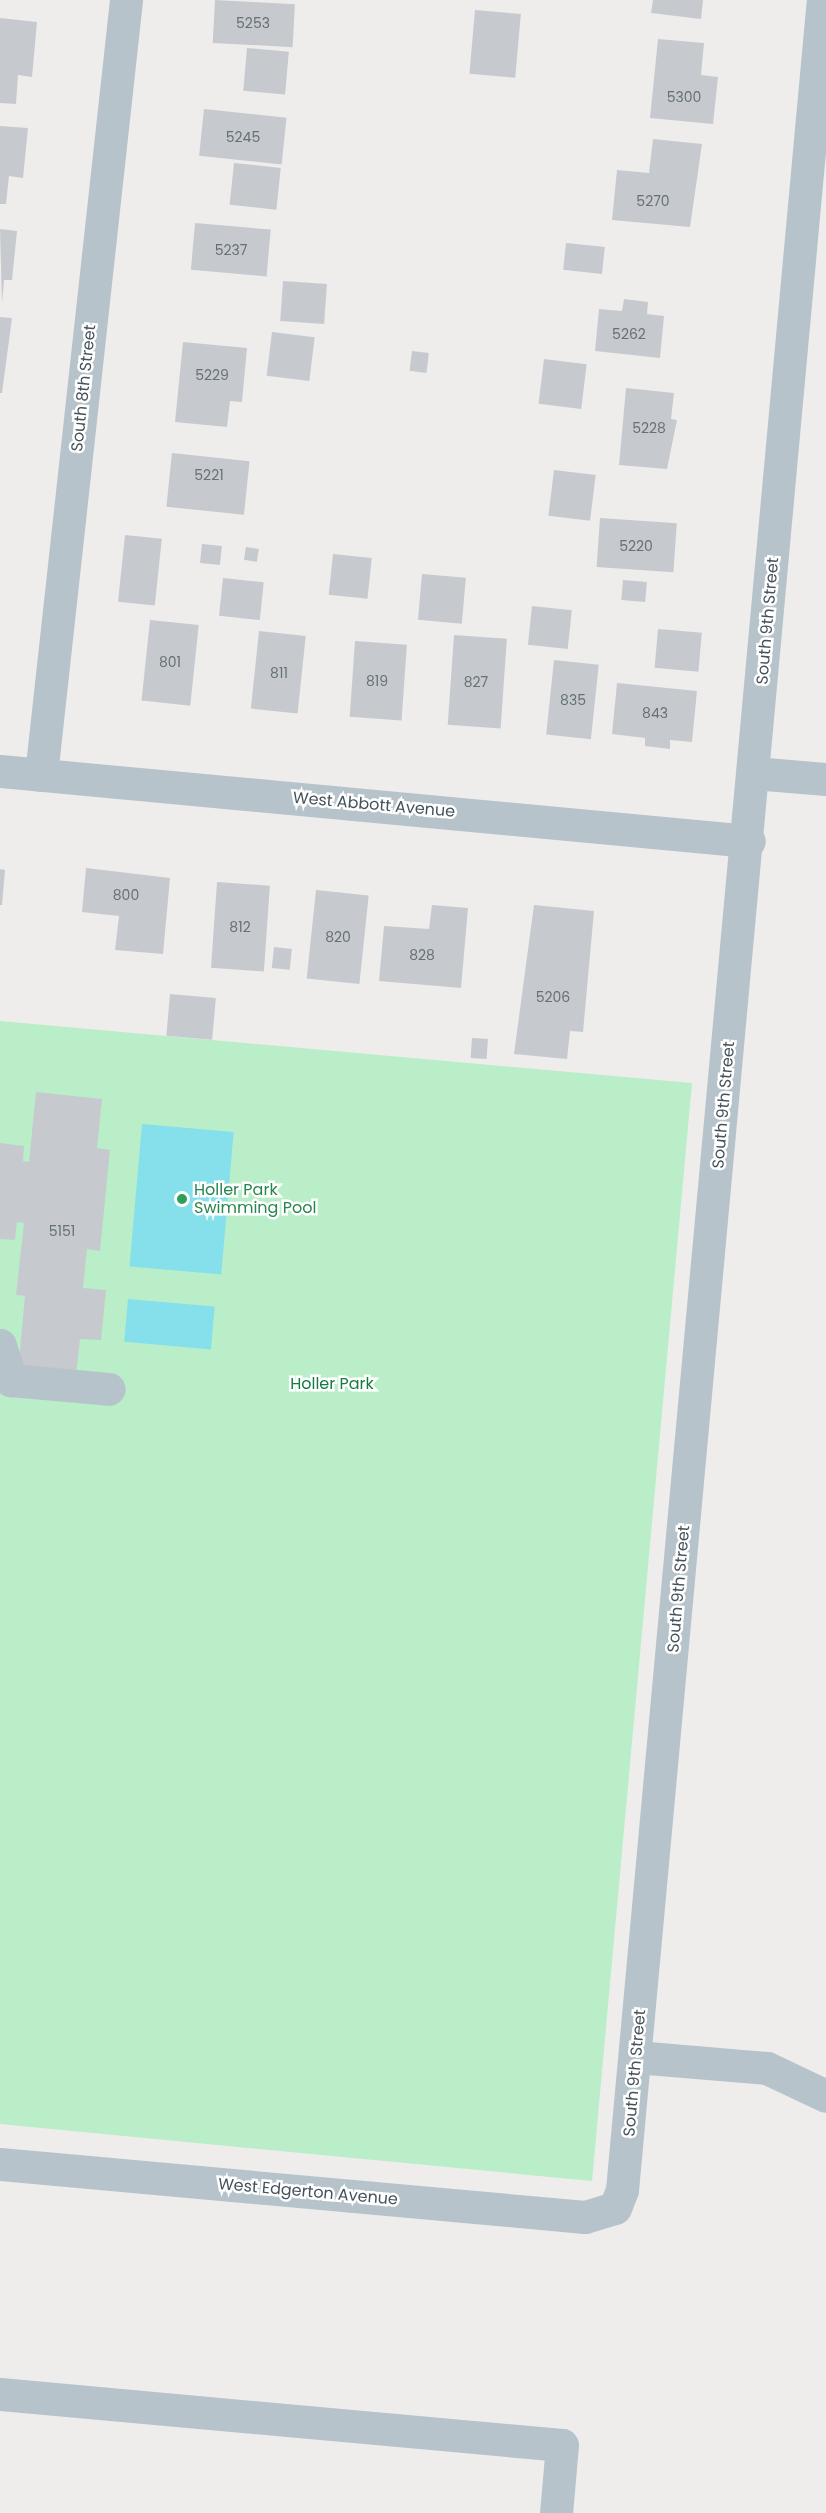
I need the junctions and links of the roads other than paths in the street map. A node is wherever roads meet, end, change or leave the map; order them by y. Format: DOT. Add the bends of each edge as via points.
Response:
graph roads {
  1 [pos="126,0"];
  2 [pos="823,0"];
  3 [pos="0,771"];
  4 [pos="754,773"];
  5 [pos="41,776"];
  6 [pos="826,779"];
  7 [pos="748,841"];
  8 [pos="0,1345"];
  9 [pos="5,1387"];
  10 [pos="109,1389"];
  11 [pos="636,2057"];
  12 [pos="826,2096"];
  13 [pos="0,2164"];
  14 [pos="615,2208"];
  15 [pos="0,2394"];
  16 [pos="556,2513"];
  1 -- 5 [label="street, South 8th Street"];
  2 -- 4 [label="street, South 9th Street"];
  3 -- 5 [label="street, West Abbott Avenue"];
  4 -- 6 [label="street"];
  4 -- 7 [label="street, South 9th Street"];
  5 -- 7 [label="street, West Abbott Avenue"];
  7 -- 11 [label="street, South 9th Street"];
  8 -- 9 [label="street"];
  9 -- 10 [label="street"];
  11 -- 12 [label="street" via="767,2068"];
  11 -- 14 [label="street, South 9th Street" via="625,2172"];
  13 -- 14 [label="street, West Edgerton Avenue" via="585,2217"];
  15 -- 16 [label="street" via="562,2445"];
}
